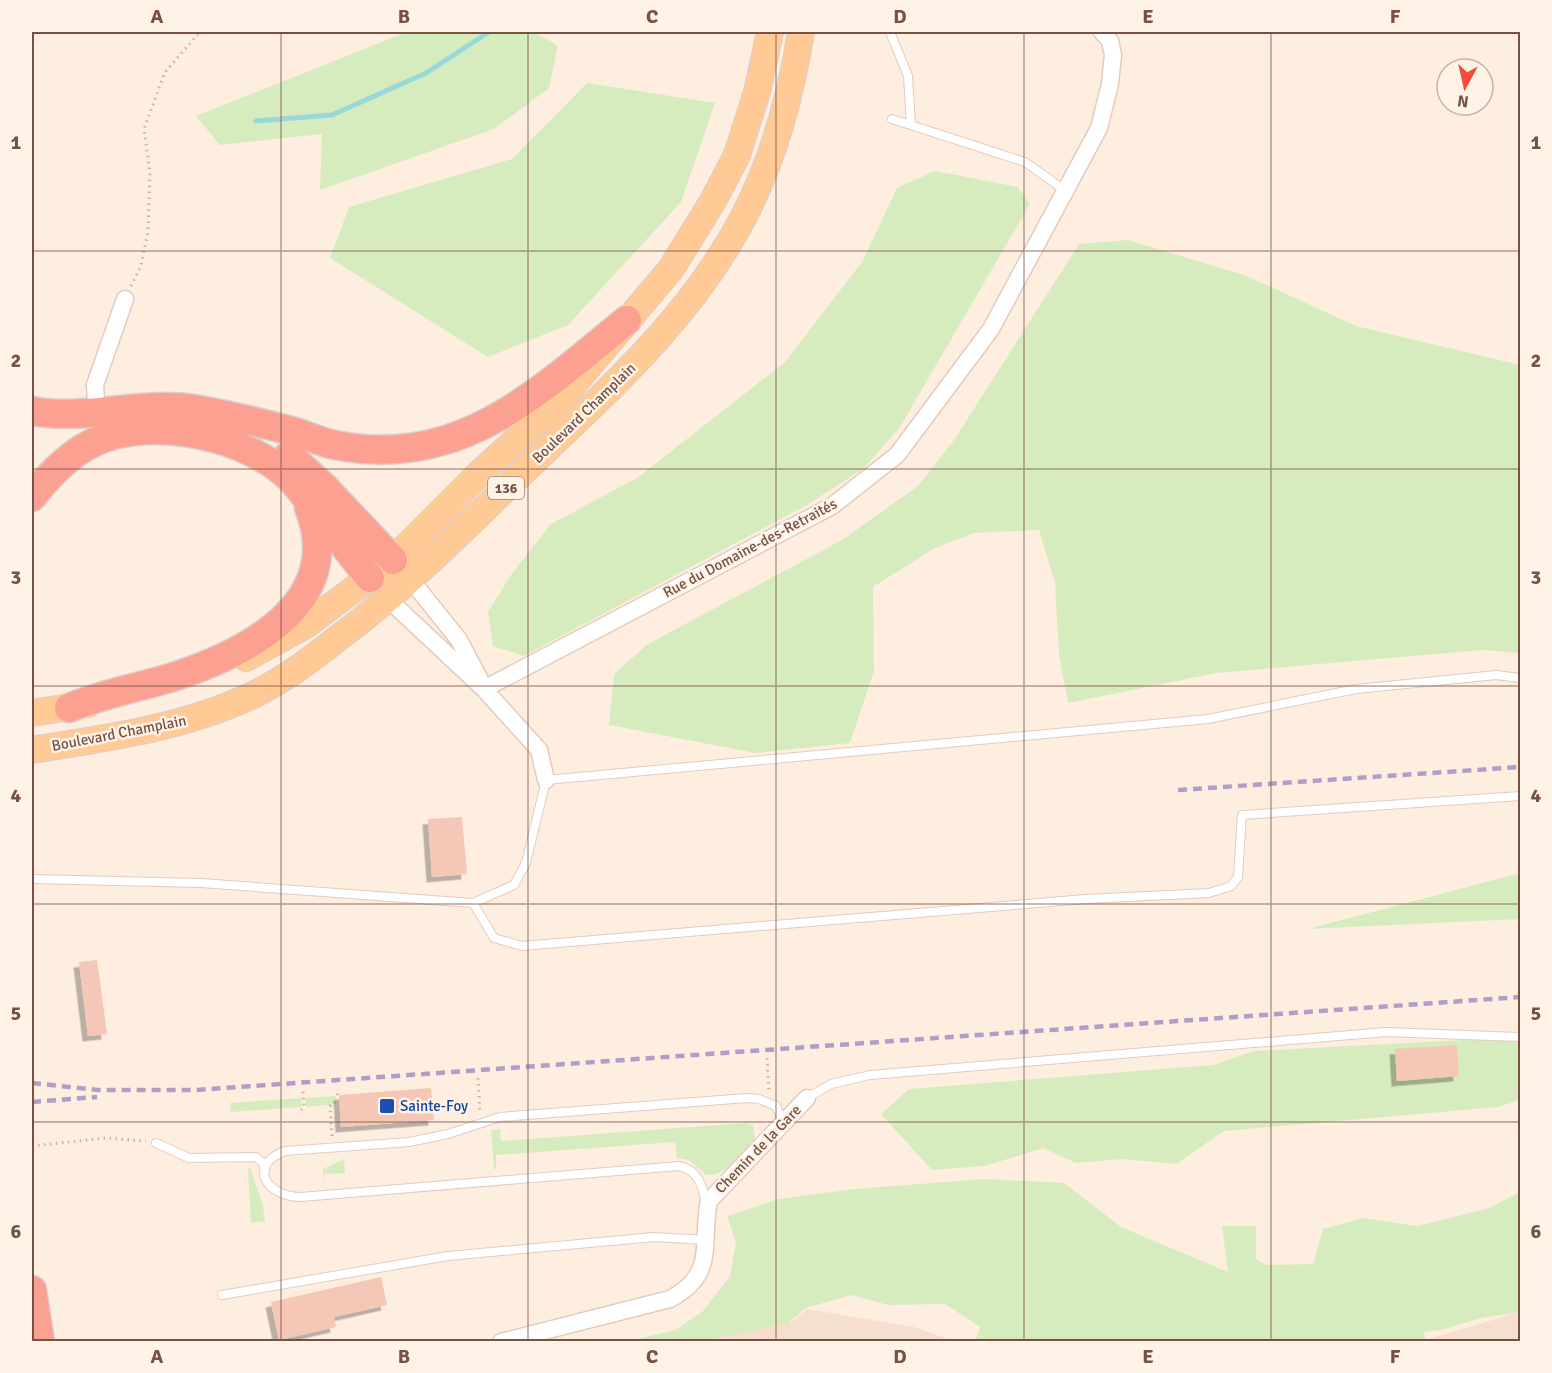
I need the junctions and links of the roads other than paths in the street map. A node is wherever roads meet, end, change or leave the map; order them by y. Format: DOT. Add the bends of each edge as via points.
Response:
graph roads {
  1 [pos="770,32"];
  2 [pos="801,32"];
  3 [pos="890,32"];
  4 [pos="1102,32"];
  5 [pos="891,119"];
  6 [pos="911,125"];
  7 [pos="1066,192"];
  8 [pos="125,299"];
  9 [pos="627,320"];
  10 [pos="32,411"];
  11 [pos="96,412"];
  12 [pos="217,415"];
  13 [pos="102,440"];
  14 [pos="32,497"];
  15 [pos="305,497"];
  16 [pos="402,571"];
  17 [pos="370,578"];
  18 [pos="389,600"];
  19 [pos="1521,678"];
  20 [pos="484,689"];
  21 [pos="69,708"];
  22 [pos="32,713"];
  23 [pos="32,750"];
  24 [pos="546,780"];
  25 [pos="1521,796"];
  26 [pos="32,879"];
  27 [pos="473,903"];
  28 [pos="1521,1037"];
  29 [pos="807,1098"];
  30 [pos="777,1132"];
  31 [pos="156,1143"];
  32 [pos="265,1170"];
  33 [pos="707,1211"];
  34 [pos="707,1240"];
  35 [pos="32,1290"];
  36 [pos="222,1295"];
  37 [pos="40,1341"];
  38 [pos="501,1341"];
  1 -- 9 [label="main road, Boulevard Champlain / 136" via="758,92 737,155 671,269"];
  2 -- 16 [label="main road, Boulevard Champlain / 136" via="785,111 767,164 743,218 697,291 650,350"];
  3 -- 6 [label="lane" via="908,76"];
  4 -- 7 [label="street, Rue du Domaine-des-Retraités" via="1110,41 1113,55 1110,84 1099,128"];
  5 -- 6 [label="lane"];
  6 -- 7 [label="lane" via="1024,162"];
  7 -- 20 [label="street, Rue du Domaine-des-Retraités" via="991,329 897,455 832,506"];
  8 -- 11 [label="street" via="95,385"];
  9 -- 12 [label="highway" via="532,398 456,437 425,447 378,450 333,445"];
  9 -- 16 [label="main road, Boulevard Champlain / 136" via="562,398 482,472"];
  10 -- 11 [label="highway"];
  11 -- 12 [label="highway" via="154,408 193,409"];
  11 -- 13 [label="street"];
  12 -- 16 [label="highway" via="244,425 283,449"];
  13 -- 14 [label="highway" via="85,447 62,465"];
  13 -- 15 [label="highway" via="152,430 199,435 249,450 267,460"];
  15 -- 17 [label="highway"];
  15 -- 21 [label="highway" via="316,524 318,557 308,590 288,615 259,637 211,663 170,678 96,696"];
  16 -- 17 [label="main road, Boulevard Champlain / 136"];
  16 -- 18 [label="main road, Boulevard Champlain / 136"];
  16 -- 20 [label="street" via="459,640"];
  17 -- 18 [label="main road"];
  17 -- 21 [label="main road, Boulevard Champlain / 136" via="306,625 233,665 142,695"];
  18 -- 20 [label="street"];
  18 -- 23 [label="main road, Boulevard Champlain / 136" via="294,673 217,711 168,726"];
  19 -- 24 [label="lane" via="1496,675 1356,689 1208,719"];
  20 -- 24 [label="street" via="539,750"];
  21 -- 22 [label="main road, Boulevard Champlain / 136"];
  24 -- 27 [label="lane" via="526,862 514,885"];
  25 -- 27 [label="lane" via="1242,815 1238,877 1230,886 1209,893 1075,900 522,946 494,938"];
  26 -- 27 [label="lane" via="201,884"];
  28 -- 29 [label="lane" via="1386,1032 882,1074 831,1084"];
  29 -- 30 [label="street, Chemin de la Gare"];
  30 -- 32 [label="lane" via="780,1115 776,1106 747,1098 500,1117 426,1139 281,1152 268,1161"];
  30 -- 33 [label="street, Chemin de la Gare" via="716,1191"];
  31 -- 32 [label="lane" via="189,1158 250,1155 260,1159"];
  32 -- 33 [label="lane" via="273,1190 301,1197 679,1166 699,1178"];
  33 -- 34 [label="street, Chemin de la Gare"];
  34 -- 36 [label="lane" via="654,1237 448,1256"];
  34 -- 38 [label="street, Chemin de la Gare" via="706,1255 694,1282 670,1299"];
  35 -- 37 [label="highway"];
}
